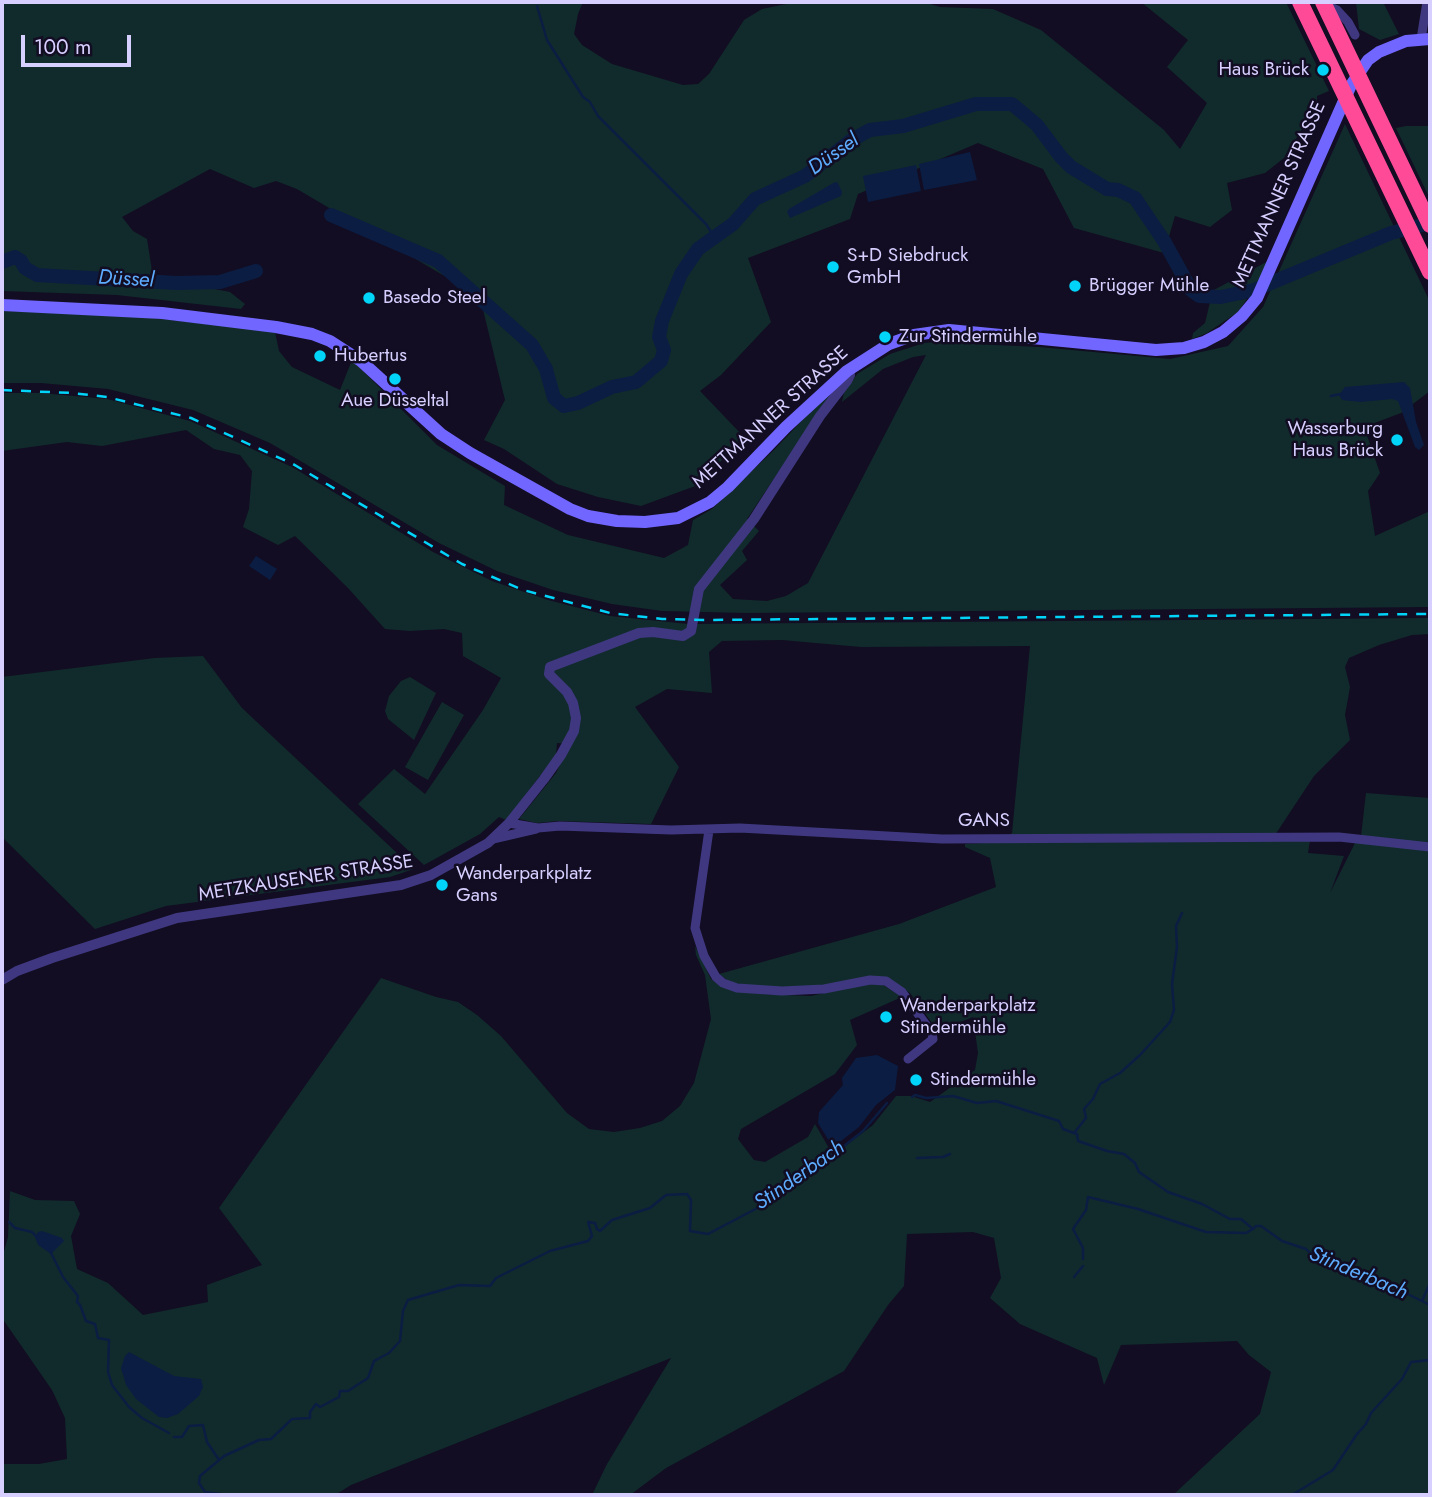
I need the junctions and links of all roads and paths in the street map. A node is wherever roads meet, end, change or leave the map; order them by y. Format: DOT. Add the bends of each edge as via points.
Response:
graph roads {
  1 [pos="1300,2"];
  2 [pos="1316,2"];
  3 [pos="1324,2"];
  4 [pos="1427,2"];
  5 [pos="1355,35"];
  6 [pos="1426,39"];
  7 [pos="1331,88"];
  8 [pos="1345,98"];
  9 [pos="1430,225"];
  10 [pos="1430,272"];
  11 [pos="2,305"];
  12 [pos="847,371"];
  13 [pos="509,823"];
  14 [pos="537,828"];
  15 [pos="709,830"];
  16 [pos="493,839"];
  17 [pos="1430,847"];
  18 [pos="2,980"];
  19 [pos="908,1059"];
  1 -- 10 [label="highway"];
  2 -- 5 [label="street" via="1337,10"];
  3 -- 9 [label="highway"];
  4 -- 6 [label="street"];
  6 -- 8 [label="main road, METTMANNER STRASSE" via="1379,52"];
  7 -- 8 [label="street"];
  8 -- 12 [label="main road, METTMANNER STRASSE" via="1257,298 1223,332 1184,348 1156,350 949,330 889,344"];
  11 -- 12 [label="main road, METTMANNER STRASSE" via="162,313 312,334 361,361 441,434 470,453 570,509 617,521 678,518 710,502"];
  12 -- 13 [label="street, METZKAUSENER STRASSE" via="847,382 754,519 699,589 691,631 683,636 639,633 550,667 549,674 573,703 574,730 561,755"];
  13 -- 14 [label="street, GANS"];
  13 -- 16 [label="street, METZKAUSENER STRASSE"];
  14 -- 15 [label="street, GANS"];
  14 -- 16 [label="street, GANS"];
  15 -- 17 [label="street, GANS" via="942,839 1339,837"];
  15 -- 19 [label="street" via="695,928 716,977 737,988 782,991 886,981 902,992 932,1033 933,1039"];
  16 -- 18 [label="street, METZKAUSENER STRASSE" via="439,871 401,885 177,918 52,958"];
}
